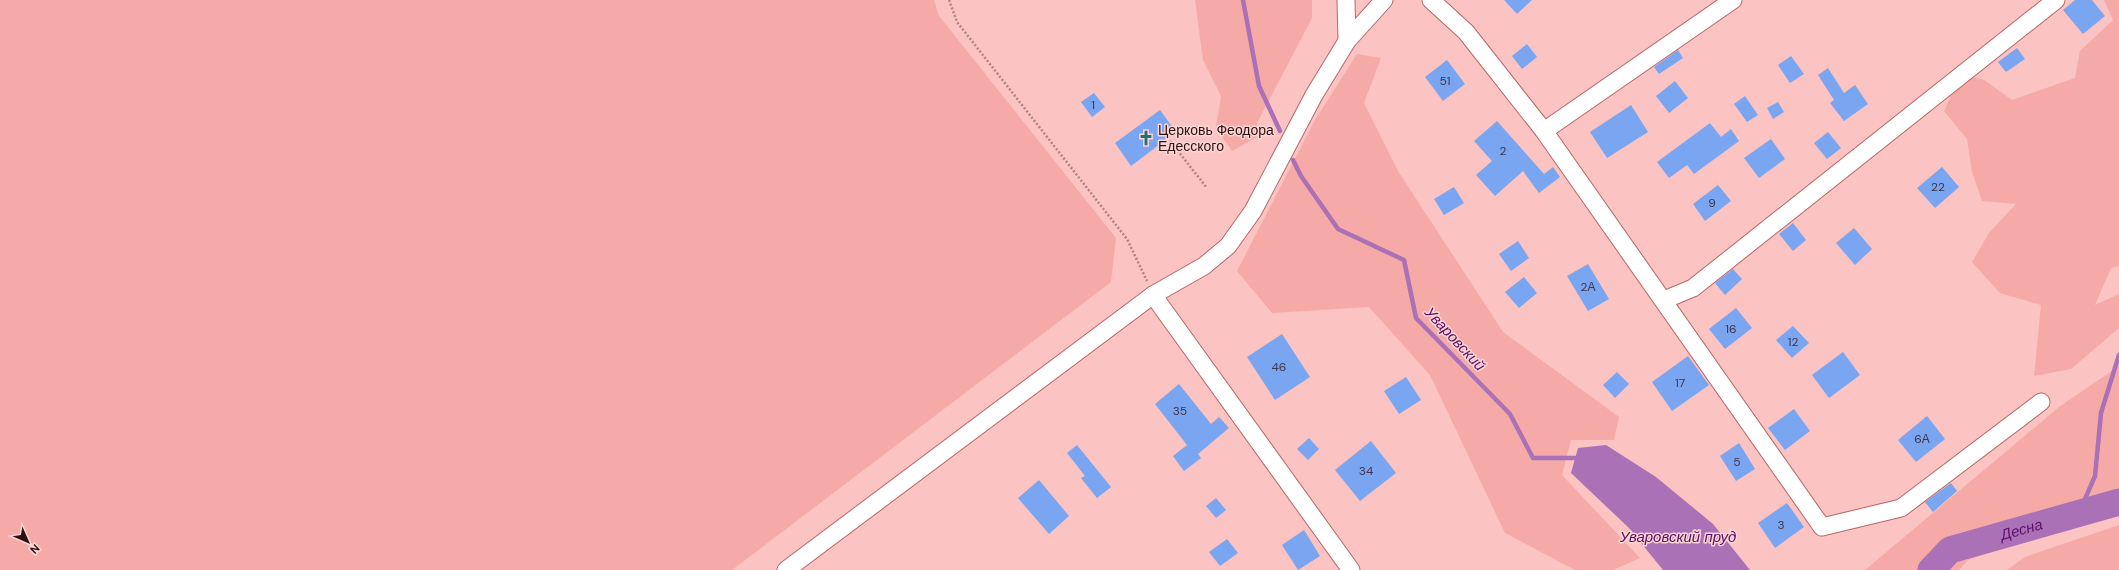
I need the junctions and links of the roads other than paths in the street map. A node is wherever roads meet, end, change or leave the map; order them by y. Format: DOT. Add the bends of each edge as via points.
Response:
graph roads {
  1 [pos="1346,0"];
  2 [pos="1384,0"];
  3 [pos="1431,0"];
  4 [pos="1733,0"];
  5 [pos="2056,0"];
  6 [pos="1347,41"];
  7 [pos="1544,131"];
  8 [pos="1154,295"];
  9 [pos="1664,300"];
  10 [pos="2041,402"];
  11 [pos="786,570"];
  12 [pos="1351,570"];
  1 -- 6 [label="street"];
  2 -- 6 [label="street"];
  3 -- 7 [label="street" via="1466,32"];
  4 -- 7 [label="street"];
  5 -- 9 [label="street" via="1693,288"];
  6 -- 8 [label="street" via="1314,95 1253,211 1228,246 1204,266"];
  7 -- 9 [label="street"];
  8 -- 11 [label="street"];
  8 -- 12 [label="street"];
  9 -- 10 [label="street" via="1822,527 1901,508"];
}
